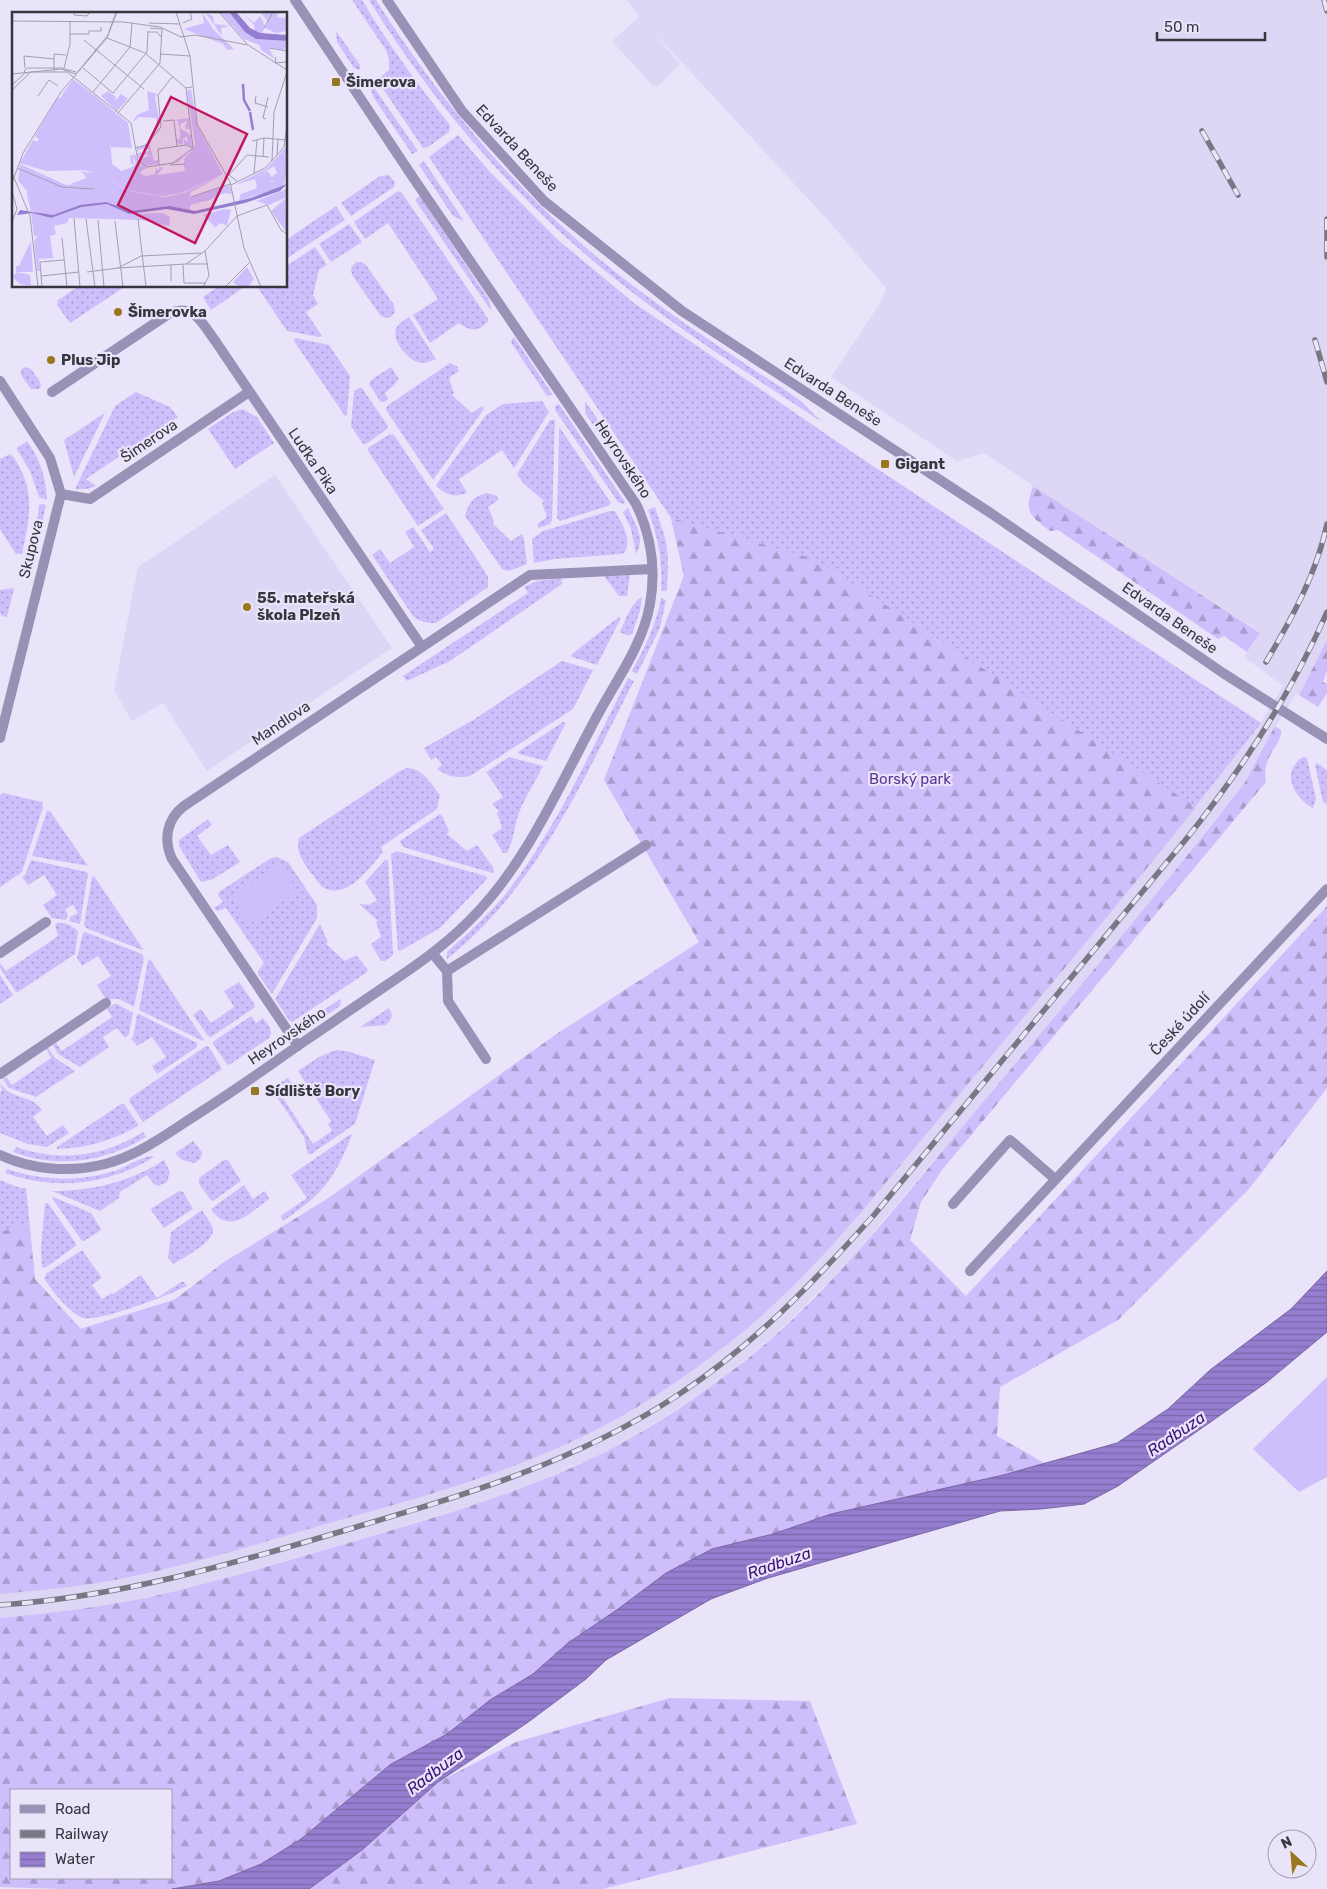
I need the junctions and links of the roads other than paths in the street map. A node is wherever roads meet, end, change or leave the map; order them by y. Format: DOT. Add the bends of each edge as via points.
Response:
graph roads {
  1 [pos="295,0"];
  2 [pos="387,0"];
  3 [pos="0,381"];
  4 [pos="52,392"];
  5 [pos="249,392"];
  6 [pos="61,494"];
  7 [pos="652,569"];
  8 [pos="422,647"];
  9 [pos="0,738"];
  10 [pos="1327,739"];
  11 [pos="646,845"];
  12 [pos="1327,888"];
  13 [pos="46,922"];
  14 [pos="0,953"];
  15 [pos="433,954"];
  16 [pos="447,971"];
  17 [pos="106,1003"];
  18 [pos="298,1046"];
  19 [pos="486,1059"];
  20 [pos="0,1074"];
  21 [pos="0,1155"];
  22 [pos="1055,1179"];
  23 [pos="953,1204"];
  24 [pos="970,1271"];
  1 -- 7 [label="street, Heyrovského" via="636,504 648,536"];
  2 -- 10 [label="street, Edvarda Beneše" via="462,110 544,201 674,305 992,514 1223,673"];
  3 -- 6 [label="street" via="50,458"];
  4 -- 5 [label="street, Luďka Pika" via="178,310 198,317"];
  5 -- 6 [label="street, Šimerova" via="90,499"];
  5 -- 8 [label="street, Luďka Pika"];
  6 -- 9 [label="street, Skupova"];
  7 -- 8 [label="street, Mandlova" via="530,575"];
  7 -- 15 [label="street, Heyrovského" via="651,601 642,632 540,822 504,880 470,920"];
  8 -- 18 [label="street, Mandlova" via="184,806 170,826 167,842 172,859"];
  11 -- 16 [label="street"];
  12 -- 22 [label="street, České údolí"];
  13 -- 14 [label="street"];
  15 -- 16 [label="street"];
  15 -- 18 [label="street, Heyrovského"];
  16 -- 19 [label="street" via="448,1001"];
  17 -- 20 [label="street"];
  18 -- 21 [label="street, Heyrovského" via="133,1154 77,1169 25,1164"];
  22 -- 23 [label="street" via="1010,1140"];
  22 -- 24 [label="street, České údolí"];
}
